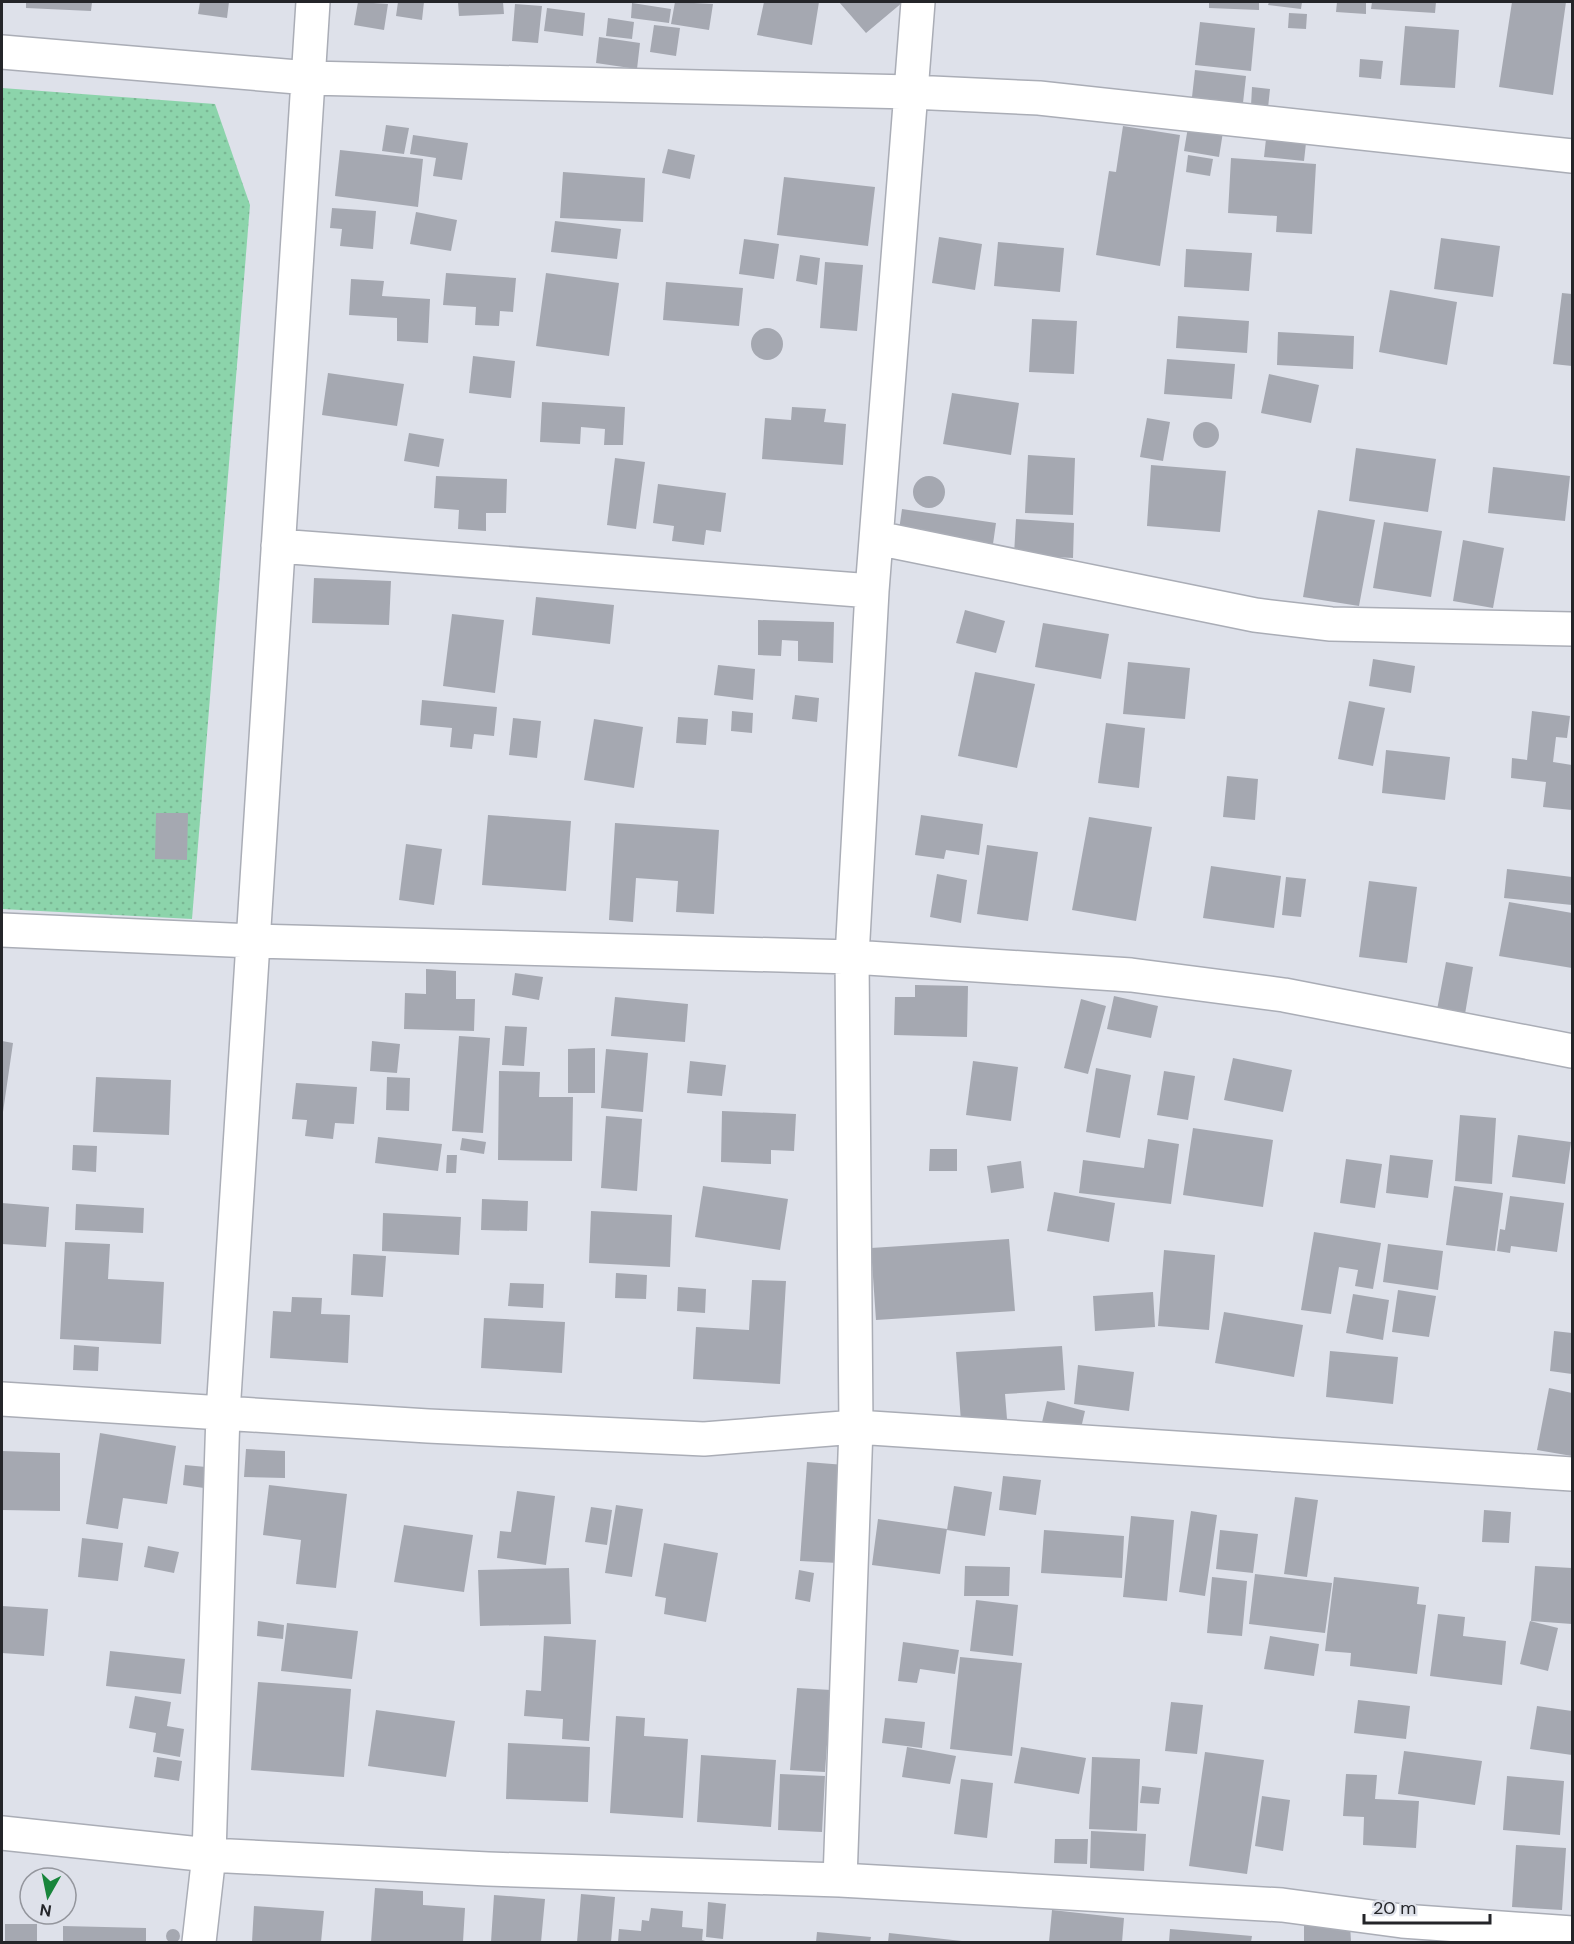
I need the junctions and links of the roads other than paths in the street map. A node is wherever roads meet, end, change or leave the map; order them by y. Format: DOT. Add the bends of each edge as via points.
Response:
graph roads {
  1 [pos="313,2"];
  2 [pos="918,2"];
  3 [pos="2,51"];
  4 [pos="309,78"];
  5 [pos="911,92"];
  6 [pos="1572,156"];
  7 [pos="877,538"];
  8 [pos="278,546"];
  9 [pos="872,591"];
  10 [pos="1572,629"];
  11 [pos="2,930"];
  12 [pos="253,941"];
  13 [pos="852,957"];
  14 [pos="1572,1051"];
  15 [pos="2,1399"];
  16 [pos="223,1413"];
  17 [pos="856,1427"];
  18 [pos="1572,1474"];
  19 [pos="2,1833"];
  20 [pos="209,1855"];
  21 [pos="840,1880"];
  22 [pos="1572,1933"];
  23 [pos="199,1942"];
  1 -- 4 [label="street"];
  2 -- 5 [label="street"];
  3 -- 4 [label="street"];
  4 -- 5 [label="street"];
  4 -- 8 [label="street"];
  5 -- 6 [label="street" via="1039,98"];
  5 -- 7 [label="street"];
  7 -- 9 [label="street"];
  7 -- 10 [label="street" via="1255,615 1331,624"];
  8 -- 9 [label="street"];
  8 -- 12 [label="street"];
  9 -- 13 [label="street"];
  11 -- 12 [label="street"];
  12 -- 13 [label="street"];
  12 -- 16 [label="street"];
  13 -- 14 [label="street" via="1131,975 1284,995"];
  13 -- 17 [label="street"];
  15 -- 16 [label="street"];
  16 -- 17 [label="street" via="704,1439"];
  16 -- 20 [label="street"];
  17 -- 18 [label="street"];
  17 -- 21 [label="street"];
  19 -- 20 [label="street"];
  20 -- 21 [label="street"];
  20 -- 23 [label="street"];
  21 -- 22 [label="street" via="1282,1905 1402,1922"];
}
